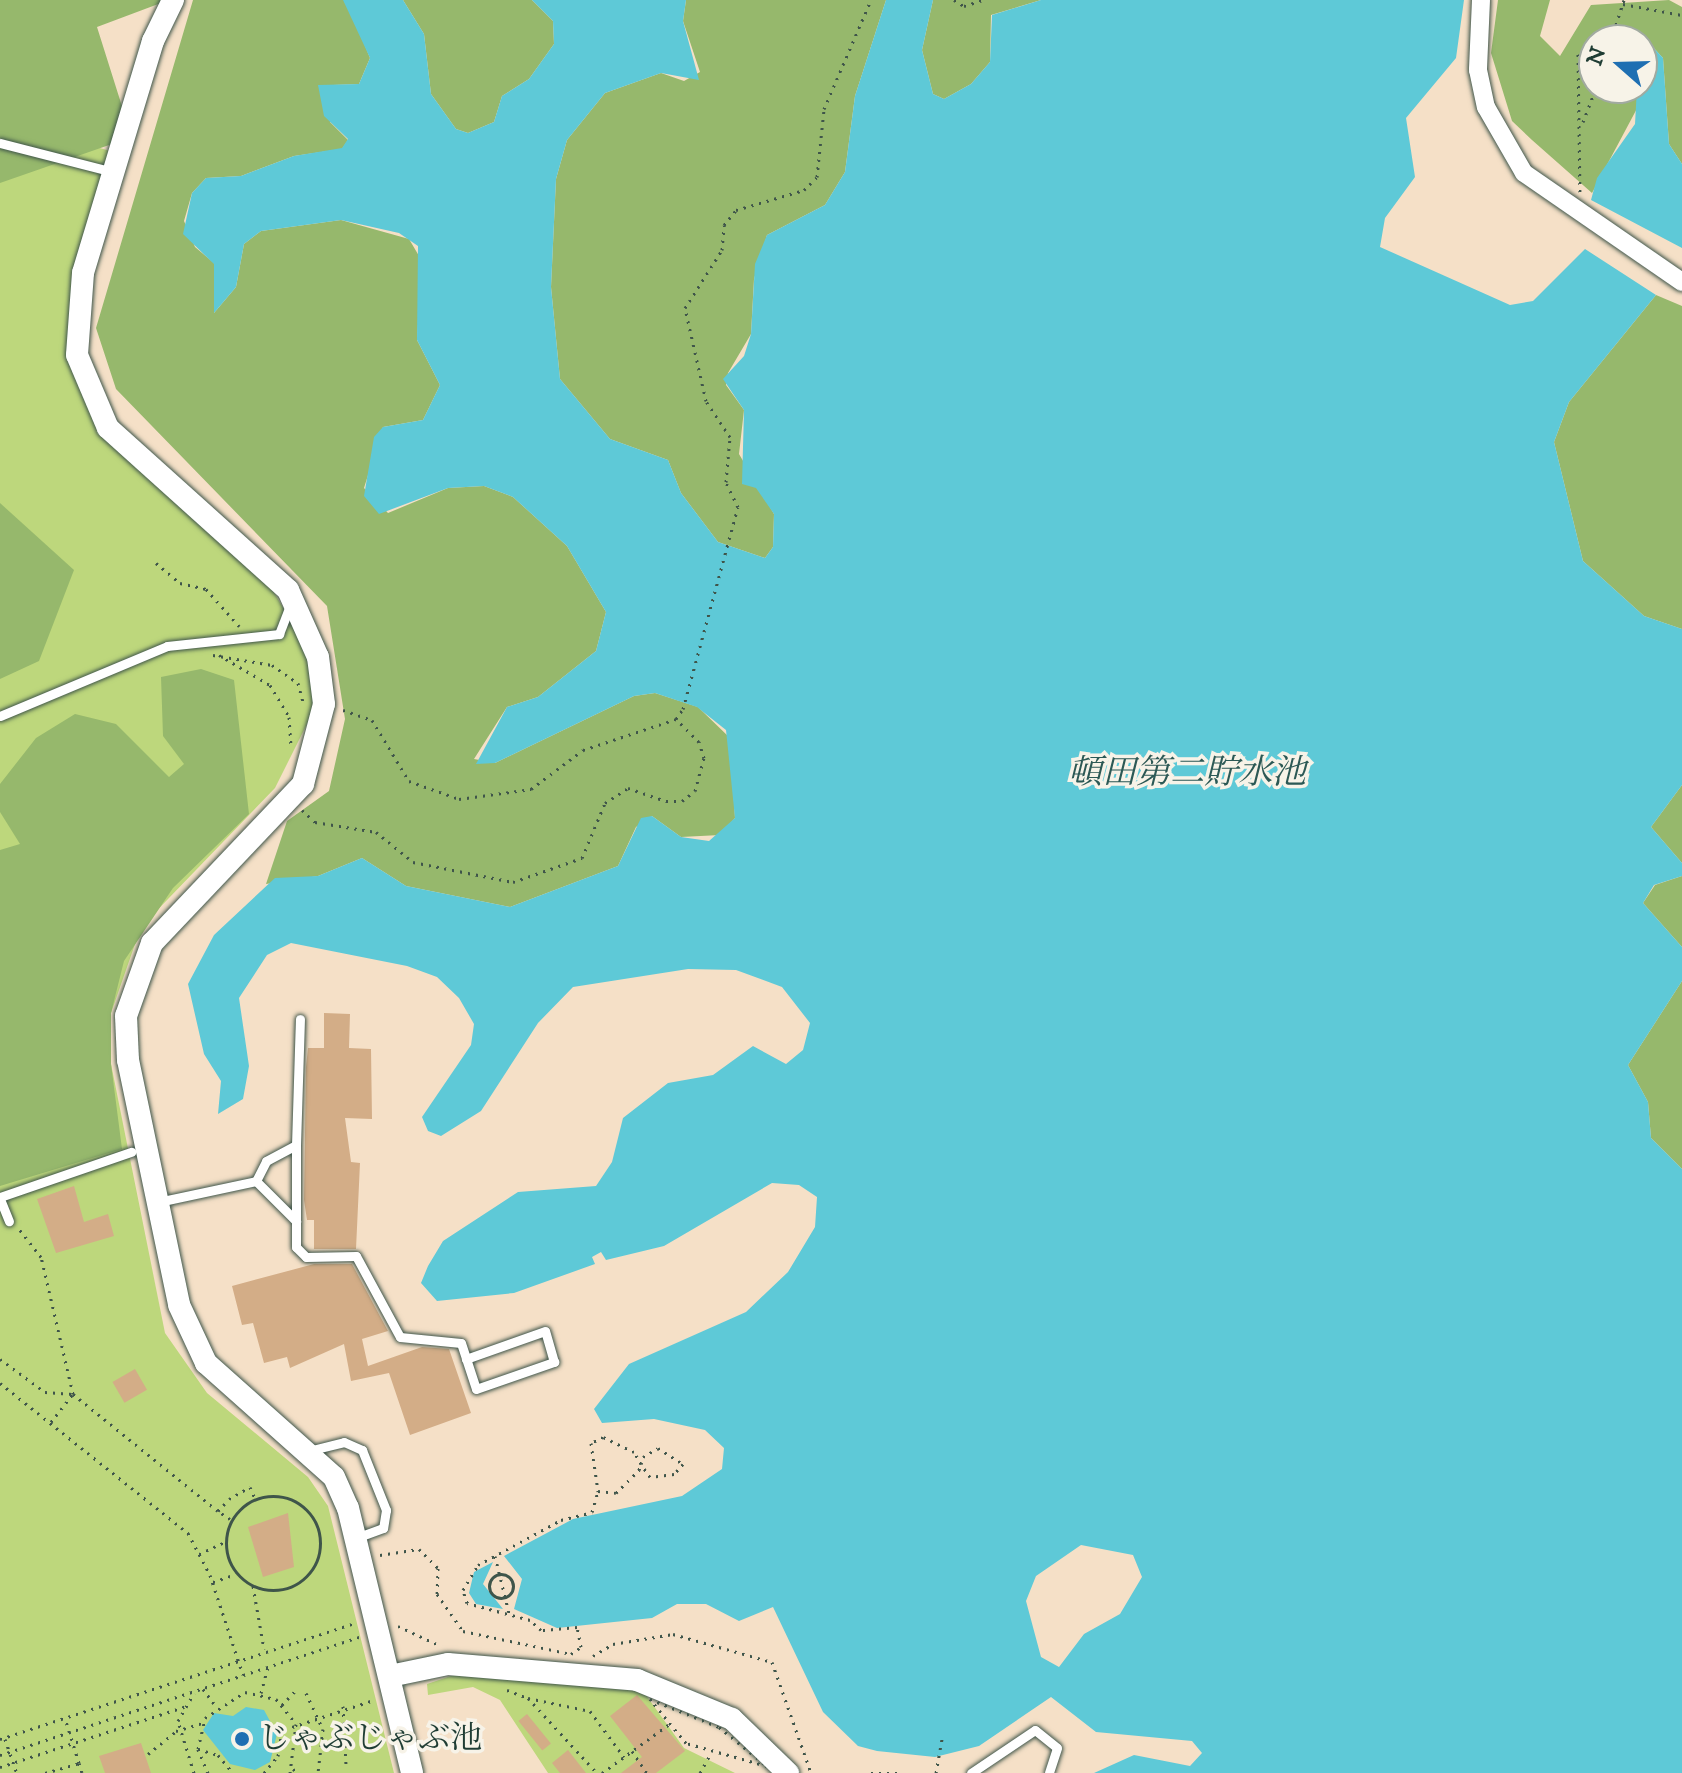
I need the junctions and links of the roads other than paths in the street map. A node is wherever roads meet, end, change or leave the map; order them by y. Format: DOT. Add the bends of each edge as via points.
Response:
graph roads {
  1 [pos="173,0"];
  2 [pos="1481,0"];
  3 [pos="0,143"];
  4 [pos="113,172"];
  5 [pos="1682,282"];
  6 [pos="292,598"];
  7 [pos="0,716"];
  8 [pos="300,1019"];
  9 [pos="296,1145"];
  10 [pos="131,1152"];
  11 [pos="256,1181"];
  12 [pos="0,1198"];
  13 [pos="158,1202"];
  14 [pos="9,1221"];
  15 [pos="296,1221"];
  16 [pos="466,1359"];
  17 [pos="308,1451"];
  18 [pos="358,1548"];
  19 [pos="390,1676"];
  20 [pos="412,1773"];
  21 [pos="788,1773"];
  22 [pos="971,1773"];
  23 [pos="1049,1773"];
  1 -- 4 [label="street"];
  2 -- 5 [label="street" via="1478,70 1486,107 1524,173"];
  3 -- 4 [label="lane"];
  4 -- 6 [label="street" via="76,314 77,355 89,394 108,428 266,566"];
  6 -- 7 [label="lane" via="279,634 167,646"];
  6 -- 13 [label="street" via="318,657 319,745 290,800 175,912 136,978 126,1016 128,1060"];
  8 -- 9 [label="lane"];
  9 -- 11 [label="lane" via="266,1161"];
  9 -- 15 [label="lane"];
  10 -- 12 [label="lane"];
  11 -- 13 [label="lane"];
  11 -- 15 [label="lane"];
  12 -- 14 [label="lane"];
  13 -- 17 [label="street" via="179,1305 206,1363"];
  15 -- 16 [label="lane" via="296,1247 306,1257 356,1256 400,1337 461,1343"];
  16 -- 16 [label="lane" via="476,1389 554,1362 545,1331"];
  17 -- 18 [label="street" via="334,1477"];
  17 -- 18 [label="lane" via="344,1442 362,1450 386,1510 383,1528"];
  18 -- 19 [label="street"];
  19 -- 20 [label="street"];
  19 -- 21 [label="street" via="448,1664 637,1680 732,1719"];
  22 -- 23 [label="lane" via="1035,1730 1057,1748"];
}
